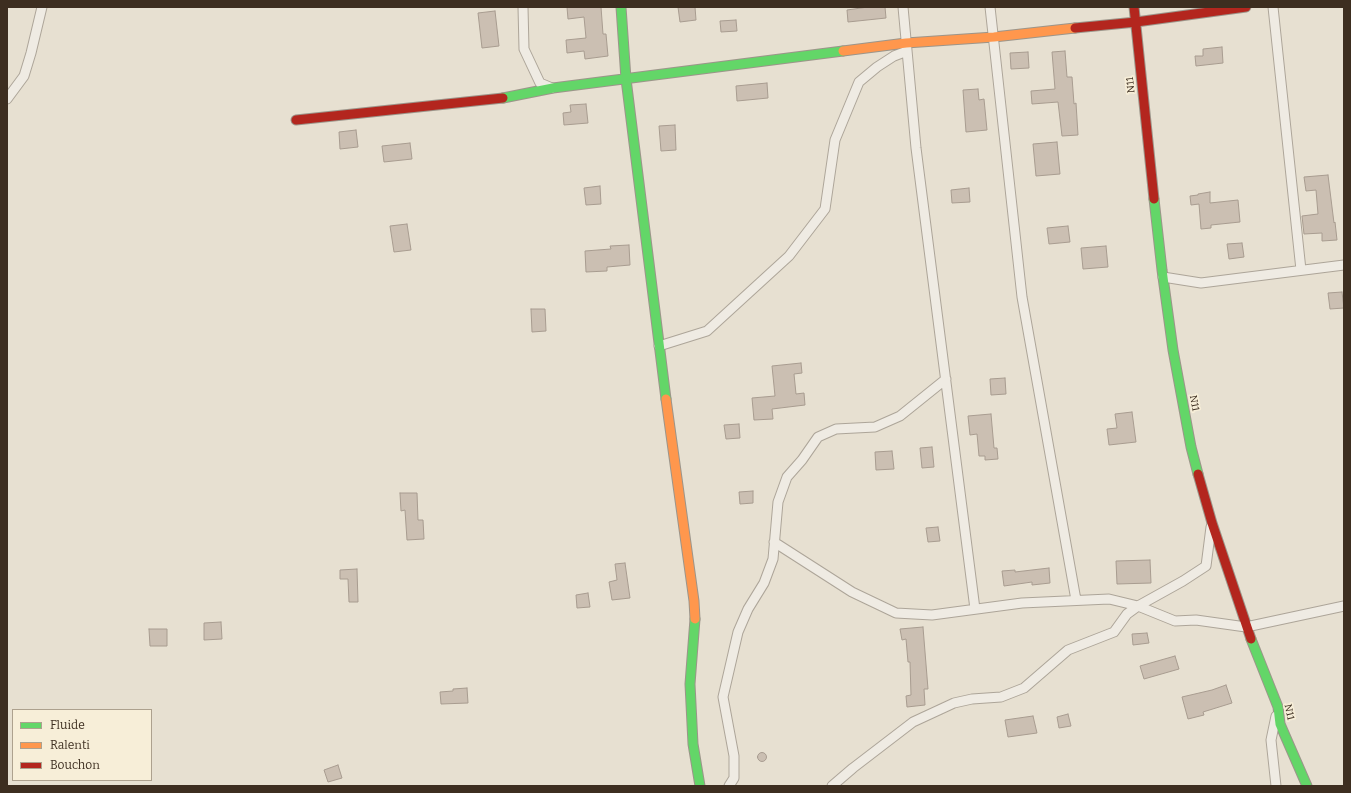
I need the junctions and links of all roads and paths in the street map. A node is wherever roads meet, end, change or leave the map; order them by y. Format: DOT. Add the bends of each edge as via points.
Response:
graph roads {
  1 [pos="42,7"];
  2 [pos="523,7"];
  3 [pos="621,7"];
  4 [pos="903,7"];
  5 [pos="990,7"];
  6 [pos="1134,7"];
  7 [pos="1246,7"];
  8 [pos="1273,7"];
  9 [pos="1136,22"];
  10 [pos="994,37"];
  11 [pos="906,47"];
  12 [pos="626,79"];
  13 [pos="553,88"];
  14 [pos="7,99"];
  15 [pos="296,120"];
  16 [pos="1344,265"];
  17 [pos="1301,270"];
  18 [pos="1163,277"];
  19 [pos="659,346"];
  20 [pos="946,379"];
  21 [pos="1212,523"];
  22 [pos="774,542"];
  23 [pos="1076,600"];
  24 [pos="1138,606"];
  25 [pos="1344,606"];
  26 [pos="976,609"];
  27 [pos="1246,627"];
  28 [pos="1278,707"];
  29 [pos="700,786"];
  30 [pos="729,786"];
  31 [pos="832,786"];
  32 [pos="1276,786"];
  33 [pos="1307,786"];
  1 -- 14 [label="street" via="24,76"];
  2 -- 13 [label="street" via="524,49 540,83"];
  3 -- 12 [label="street"];
  4 -- 11 [label="street"];
  5 -- 10 [label="street"];
  6 -- 9 [label="street, N11"];
  7 -- 9 [label="street"];
  8 -- 17 [label="street"];
  9 -- 10 [label="street"];
  9 -- 18 [label="street, N11"];
  10 -- 11 [label="street"];
  10 -- 23 [label="street" via="1022,297"];
  11 -- 12 [label="street"];
  11 -- 19 [label="street" via="859,82 835,140 825,209 789,256 707,331"];
  11 -- 20 [label="street" via="916,148"];
  12 -- 13 [label="street"];
  12 -- 19 [label="street"];
  13 -- 15 [label="street" via="498,99"];
  16 -- 17 [label="street"];
  17 -- 18 [label="street" via="1201,283"];
  18 -- 21 [label="street, N11" via="1191,447"];
  19 -- 29 [label="street" via="694,601 690,684 693,744"];
  20 -- 22 [label="street" via="900,416 875,427 836,429 818,437 787,477 778,502"];
  20 -- 26 [label="street"];
  21 -- 24 [label="street" via="1206,566"];
  21 -- 27 [label="street, N11"];
  22 -- 26 [label="street" via="852,592 896,613 932,615"];
  22 -- 30 [label="street" via="768,573 738,632 723,697 734,756 734,778"];
  23 -- 24 [label="street" via="1109,599"];
  23 -- 26 [label="street"];
  24 -- 27 [label="street" via="1175,621 1196,620"];
  24 -- 31 [label="street" via="1127,614 1114,632 1068,650 1024,688 1001,697 954,703 913,722"];
  25 -- 27 [label="street"];
  27 -- 28 [label="street, N11"];
  28 -- 32 [label="street" via="1271,740"];
  28 -- 33 [label="street, N11" via="1280,724"];
}
